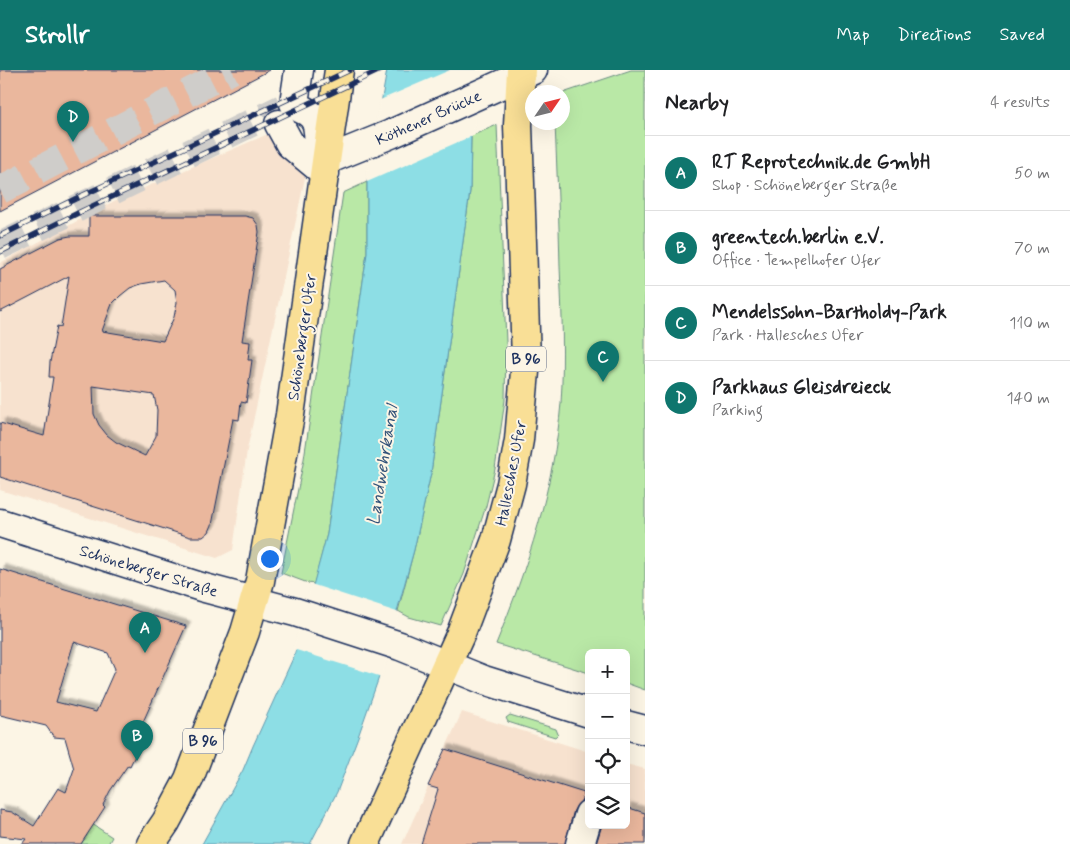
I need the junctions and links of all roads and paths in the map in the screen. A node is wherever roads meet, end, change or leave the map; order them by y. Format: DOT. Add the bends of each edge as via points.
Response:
graph roads {
  1 [pos="299,70"];
  2 [pos="339,70"];
  3 [pos="525,72"];
  4 [pos="279,124"];
  5 [pos="326,167"];
  6 [pos="0,523"];
  7 [pos="254,602"];
  8 [pos="447,664"];
  9 [pos="585,712"];
  10 [pos="630,725"];
  11 [pos="645,730"];
  12 [pos="585,827"];
  13 [pos="152,844"];
  14 [pos="365,844"];
  15 [pos="580,844"];
  1 -- 5 [label="street" via="294,103 313,117 319,132 319,155"];
  2 -- 5 [label="main road, Schöneberger Ufer / B 96"];
  3 -- 5 [label="street, Köthener Brücke" via="362,147"];
  3 -- 8 [label="main road, Hallesches Ufer / B 96" via="518,125 526,360 519,440 496,540"];
  4 -- 5 [label="street" via="290,144"];
  5 -- 7 [label="main road, Schöneberger Ufer / B 96" via="290,415"];
  6 -- 7 [label="street, Schöneberger Straße"];
  7 -- 8 [label="street, Schöneberger Straße" via="400,646"];
  7 -- 13 [label="main road, B 96" via="189,779"];
  8 -- 9 [label="street" via="484,680"];
  8 -- 14 [label="main road, Hallesches Ufer / B 96"];
  10 -- 11 [label="street"];
  12 -- 15 [label="street"];
}
